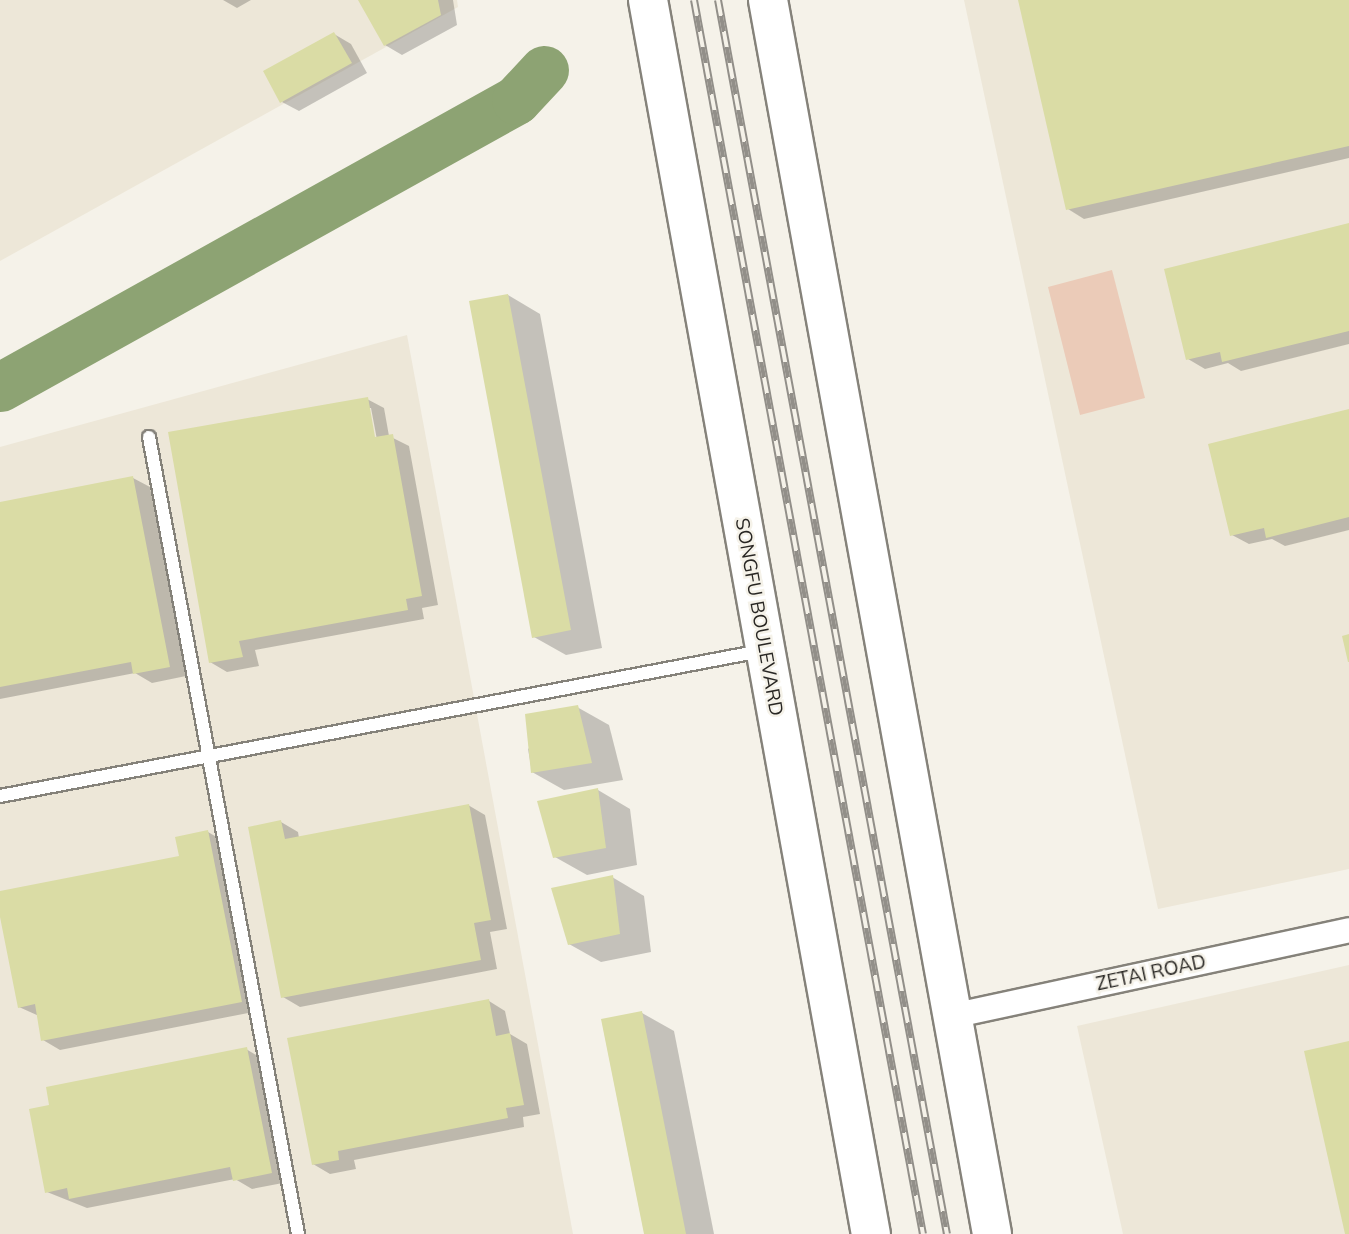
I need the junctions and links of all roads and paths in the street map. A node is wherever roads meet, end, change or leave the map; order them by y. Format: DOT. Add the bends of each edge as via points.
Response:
graph roads {
  1 [pos="648,0"];
  2 [pos="768,0"];
  3 [pos="149,437"];
  4 [pos="765,650"];
  5 [pos="209,756"];
  6 [pos="0,796"];
  7 [pos="1349,930"];
  8 [pos="952,1016"];
  9 [pos="298,1234"];
  10 [pos="871,1234"];
  11 [pos="992,1234"];
  1 -- 4 [label="main road, SONGFU BOULEVARD"];
  2 -- 8 [label="main road"];
  3 -- 5 [label="lane"];
  4 -- 5 [label="lane"];
  4 -- 10 [label="main road, SONGFU BOULEVARD"];
  5 -- 6 [label="lane"];
  5 -- 9 [label="lane"];
  7 -- 8 [label="street, ZETAI ROAD"];
  8 -- 11 [label="main road"];
}
